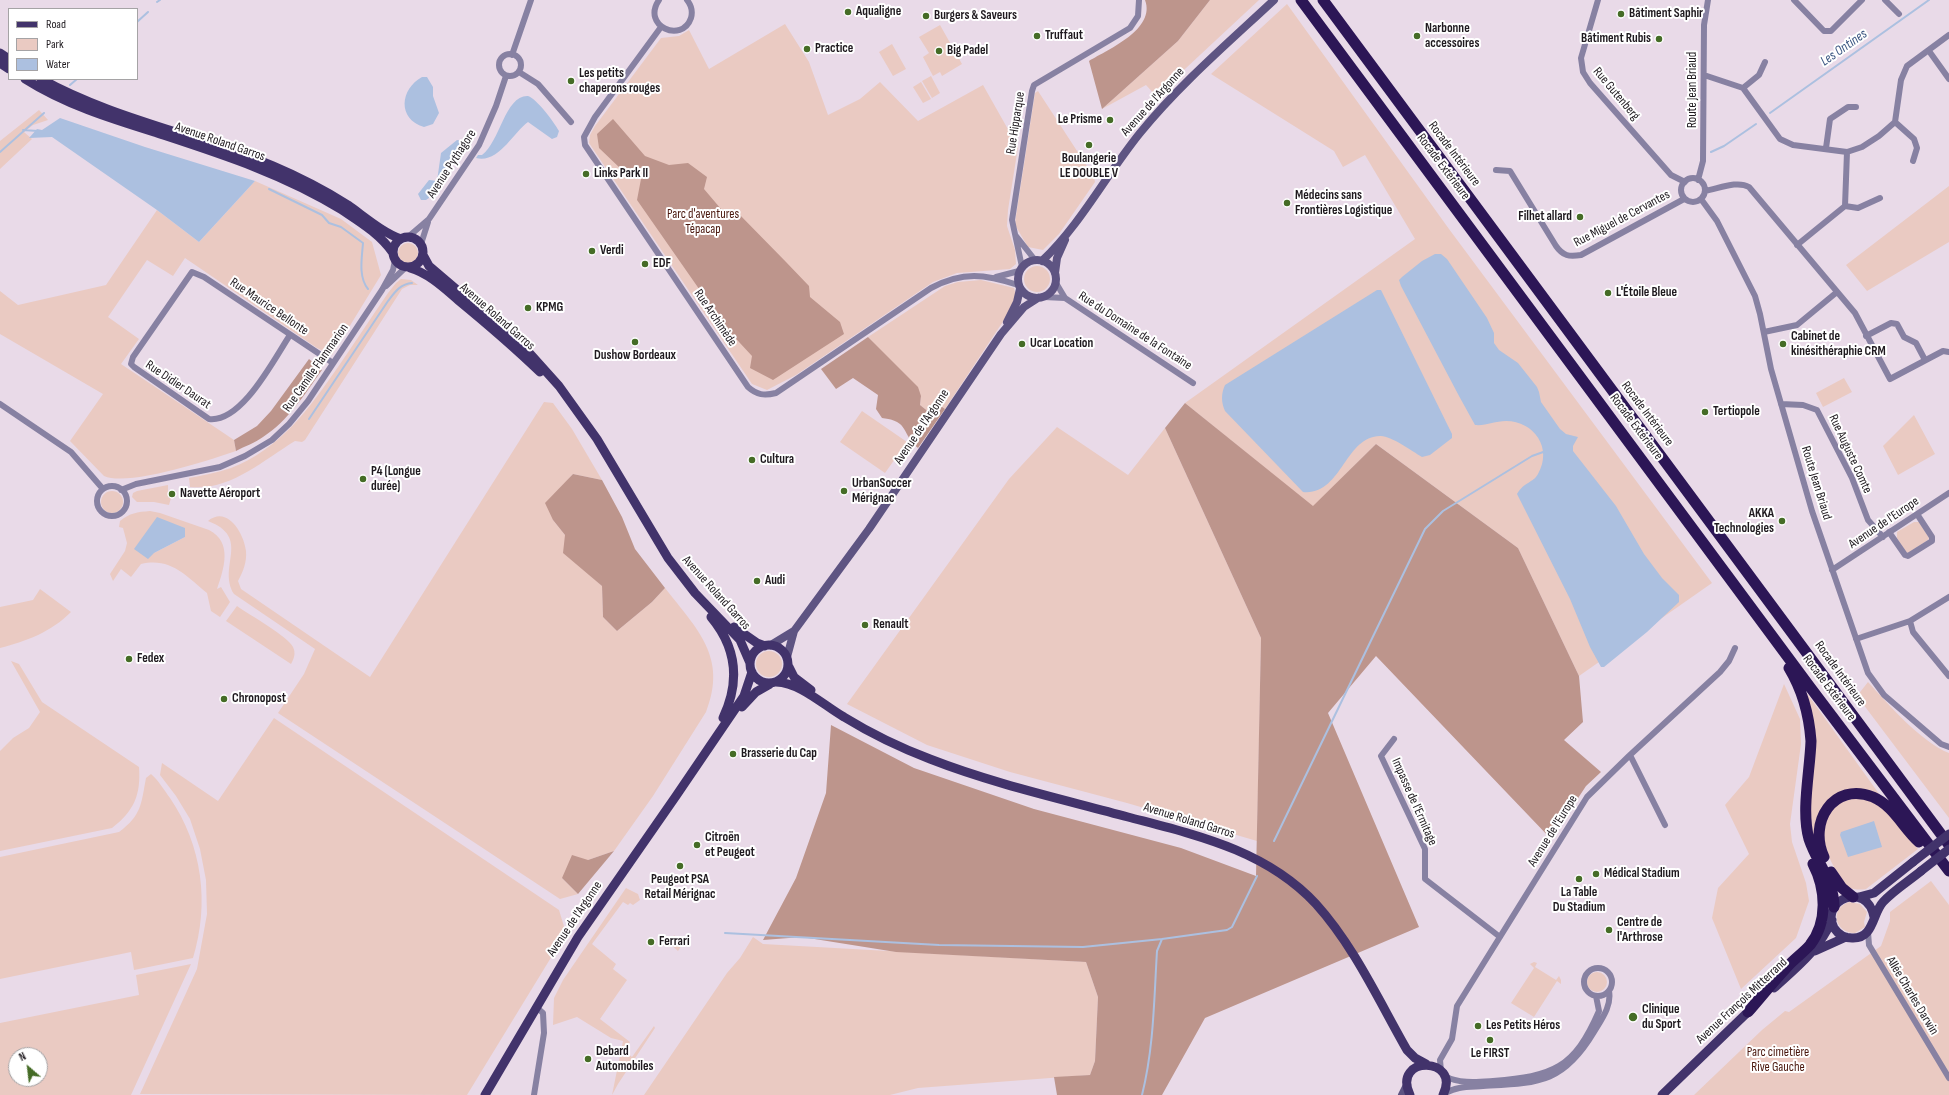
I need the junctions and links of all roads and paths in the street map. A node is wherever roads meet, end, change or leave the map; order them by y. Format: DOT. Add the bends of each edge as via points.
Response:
graph roads {
  1 [pos="532,0"];
  2 [pos="659,0"];
  3 [pos="687,0"];
  4 [pos="1139,0"];
  5 [pos="1274,0"];
  6 [pos="1302,0"];
  7 [pos="1323,0"];
  8 [pos="1598,0"];
  9 [pos="1708,0"];
  10 [pos="1794,0"];
  11 [pos="1862,0"];
  12 [pos="1885,0"];
  13 [pos="1899,14"];
  14 [pos="662,27"];
  15 [pos="1949,35"];
  16 [pos="1928,51"];
  17 [pos="512,55"];
  18 [pos="1765,62"];
  19 [pos="519,72"];
  20 [pos="1704,75"];
  21 [pos="506,76"];
  22 [pos="1949,79"];
  23 [pos="27,80"];
  24 [pos="35,80"];
  25 [pos="43,80"];
  26 [pos="54,86"];
  27 [pos="1743,88"];
  28 [pos="1856,107"];
  29 [pos="571,122"];
  30 [pos="1895,122"];
  31 [pos="1826,148"];
  32 [pos="1847,152"];
  33 [pos="1913,161"];
  34 [pos="1496,170"];
  35 [pos="1698,180"];
  36 [pos="1685,182"];
  37 [pos="1705,191"];
  38 [pos="1880,198"];
  39 [pos="1684,199"];
  40 [pos="1701,199"];
  41 [pos="1845,206"];
  42 [pos="429,219"];
  43 [pos="1014,233"];
  44 [pos="1067,235"];
  45 [pos="405,238"];
  46 [pos="421,244"];
  47 [pos="1797,245"];
  48 [pos="423,255"];
  49 [pos="394,256"];
  50 [pos="1038,260"];
  51 [pos="407,268"];
  52 [pos="1021,269"];
  53 [pos="1055,273"];
  54 [pos="994,277"];
  55 [pos="1056,283"];
  56 [pos="1019,287"];
  57 [pos="382,290"];
  58 [pos="1837,292"];
  59 [pos="1041,298"];
  60 [pos="1065,298"];
  61 [pos="1764,332"];
  62 [pos="1001,334"];
  63 [pos="290,335"];
  64 [pos="1866,336"];
  65 [pos="1949,352"];
  66 [pos="1926,360"];
  67 [pos="333,363"];
  68 [pos="134,367"];
  69 [pos="1193,383"];
  70 [pos="563,393"];
  71 [pos="0,404"];
  72 [pos="1781,404"];
  73 [pos="103,489"];
  74 [pos="121,490"];
  75 [pos="1949,493"];
  76 [pos="1917,514"];
  77 [pos="1889,532"];
  78 [pos="1884,537"];
  79 [pos="659,542"];
  80 [pos="668,558"];
  81 [pos="1832,570"];
  82 [pos="1949,597"];
  83 [pos="1910,621"];
  84 [pos="1770,629"];
  85 [pos="794,631"];
  86 [pos="1856,639"];
  87 [pos="768,645"];
  88 [pos="1735,648"];
  89 [pos="787,657"];
  90 [pos="789,667"];
  91 [pos="751,668"];
  92 [pos="1949,676"];
  93 [pos="773,683"];
  94 [pos="879,735"];
  95 [pos="1394,739"];
  96 [pos="1949,747"];
  97 [pos="707,750"];
  98 [pos="1630,755"];
  99 [pos="698,764"];
  100 [pos="1904,784"];
  101 [pos="1807,796"];
  102 [pos="1665,825"];
  103 [pos="1949,835"];
  104 [pos="1949,845"];
  105 [pos="1949,849"];
  106 [pos="1940,859"];
  107 [pos="1949,871"];
  108 [pos="1856,897"];
  109 [pos="1834,907"];
  110 [pos="1874,917"];
  111 [pos="1832,920"];
  112 [pos="1868,932"];
  113 [pos="1500,937"];
  114 [pos="1846,937"];
  115 [pos="1858,938"];
  116 [pos="1869,945"];
  117 [pos="1813,952"];
  118 [pos="1610,990"];
  119 [pos="1596,996"];
  120 [pos="536,1006"];
  121 [pos="1748,1012"];
  122 [pos="1407,1050"];
  123 [pos="1440,1060"];
  124 [pos="1428,1065"];
  125 [pos="1443,1074"];
  126 [pos="1949,1078"];
  127 [pos="1408,1080"];
  128 [pos="1444,1094"];
  129 [pos="485,1095"];
  130 [pos="534,1095"];
  131 [pos="1402,1095"];
  132 [pos="1410,1095"];
  133 [pos="1662,1095"];
  1 -- 17 [label="street"];
  2 -- 14 [label="street" via="654,11 655,18"];
  3 -- 14 [label="street" via="692,14 686,26 675,31"];
  4 -- 43 [label="street, Rue Hipparque" via="1138,16 1126,32 1034,85 1012,220"];
  5 -- 44 [label="main road, Avenue de l'Argonne" via="1159,112 1130,146"];
  6 -- 84 [label="highway, Rocade Extérieure"];
  7 -- 100 [label="highway, Rocade Intérieure"];
  8 -- 36 [label="street, Rue Gutenberg" via="1581,58 1583,72 1672,175"];
  9 -- 20 [label="street, Route Jean Briaud" via="1704,25"];
  10 -- 11 [label="street" via="1824,31 1831,31"];
  12 -- 13 [label="street"];
  14 -- 54 [label="street, Rue Archimède" via="595,116 584,137 585,145 748,387 754,392 762,395 776,393 945,281 979,276"];
  15 -- 16 [label="street"];
  16 -- 22 [label="street"];
  16 -- 30 [label="street" via="1907,66 1901,80"];
  17 -- 19 [label="street" via="520,62"];
  17 -- 21 [label="street" via="505,56 499,64"];
  18 -- 27 [label="street" via="1759,75"];
  19 -- 21 [label="street" via="513,76"];
  19 -- 29 [label="street" via="538,84"];
  20 -- 27 [label="street"];
  20 -- 35 [label="street, Route Jean Briaud" via="1703,162"];
  21 -- 42 [label="street, Avenue Pythagore" via="484,138"];
  23 -- 49 [label="main road, Avenue Roland Garros" via="57,97 90,110 245,163 302,188 365,226 385,242"];
  24 -- 26 [label="street" via="49,87"];
  25 -- 26 [label="main road, Avenue Roland Garros"];
  26 -- 45 [label="main road, Avenue Roland Garros" via="119,113 280,169 332,196 390,235"];
  27 -- 31 [label="street" via="1780,139 1793,145"];
  28 -- 31 [label="street" via="1848,107 1830,119"];
  30 -- 32 [label="street" via="1862,147"];
  30 -- 33 [label="street" via="1914,139 1917,148"];
  31 -- 32 [label="street"];
  32 -- 41 [label="street"];
  34 -- 39 [label="street, Rue Miguel de Cervantes" via="1510,171 1556,246 1562,254 1571,257 1581,255"];
  35 -- 36 [label="street" via="1690,179"];
  35 -- 37 [label="street" via="1703,184"];
  36 -- 39 [label="street" via="1681,193"];
  37 -- 40 [label="street"];
  37 -- 47 [label="street" via="1744,184"];
  38 -- 41 [label="street" via="1858,208"];
  39 -- 40 [label="street" via="1692,202"];
  40 -- 61 [label="street, Route Jean Briaud" via="1717,221 1753,291"];
  41 -- 47 [label="street"];
  42 -- 45 [label="street, Avenue Pythagore"];
  42 -- 46 [label="street, Avenue Pythagore"];
  43 -- 50 [label="street"];
  43 -- 52 [label="street, Rue Hipparque"];
  44 -- 50 [label="main road, Avenue de l'Argonne"];
  44 -- 53 [label="main road, Avenue de l'Argonne" via="1057,258"];
  45 -- 46 [label="main road" via="416,239"];
  45 -- 49 [label="main road" via="395,245"];
  46 -- 48 [label="main road"];
  47 -- 58 [label="street"];
  48 -- 51 [label="main road" via="419,264"];
  48 -- 70 [label="main road, Avenue Roland Garros" via="429,266 524,347"];
  49 -- 51 [label="main road"];
  49 -- 57 [label="street, Rue Camille Flammarion" via="393,270"];
  50 -- 52 [label="main road"];
  50 -- 53 [label="main road" via="1047,263"];
  51 -- 57 [label="street, Rue Camille Flammarion"];
  51 -- 70 [label="main road, Avenue Roland Garros" via="424,273 445,289"];
  52 -- 54 [label="street, Rue Archimède"];
  52 -- 56 [label="main road"];
  53 -- 55 [label="main road"];
  54 -- 56 [label="street, Rue Archimède"];
  55 -- 59 [label="main road" via="1053,290"];
  55 -- 60 [label="street, Rue du Domaine de la Fontaine"];
  56 -- 59 [label="main road" via="1028,296"];
  56 -- 62 [label="main road, Avenue de l'Argonne" via="1017,302"];
  57 -- 67 [label="street, Rue Camille Flammarion"];
  58 -- 61 [label="street" via="1797,325"];
  58 -- 64 [label="street" via="1854,313"];
  59 -- 60 [label="street, Rue du Domaine de la Fontaine"];
  59 -- 62 [label="main road, Avenue de l'Argonne" via="1024,307"];
  60 -- 69 [label="street, Rue du Domaine de la Fontaine"];
  61 -- 72 [label="street, Route Jean Briaud"];
  62 -- 85 [label="main road, Avenue de l'Argonne" via="869,529"];
  63 -- 67 [label="street, Rue Maurice Bellonte"];
  63 -- 68 [label="street, Rue Didier Daurat" via="244,402 217,420 209,419"];
  63 -- 68 [label="street, Rue Maurice Bellonte" via="204,277 192,272 133,357 131,364"];
  64 -- 66 [label="street" via="1891,324 1897,324 1904,337 1916,343"];
  64 -- 66 [label="street" via="1890,379"];
  65 -- 66 [label="street" via="1943,351"];
  67 -- 74 [label="street, Rue Camille Flammarion" via="289,424 272,440 245,456 220,466 136,484"];
  70 -- 79 [label="main road, Avenue Roland Garros" via="597,439"];
  71 -- 73 [label="street" via="71,452"];
  72 -- 78 [label="street, Rue Auguste Comte" via="1803,405 1818,410 1852,478 1868,520"];
  72 -- 81 [label="street, Route Jean Briaud"];
  73 -- 74 [label="street" via="112,486"];
  73 -- 74 [label="street" via="98,496 98,508 113,516 121,513 126,506 126,497"];
  75 -- 76 [label="street, Avenue de l'Europe"];
  76 -- 77 [label="street, Avenue de l'Europe"];
  76 -- 77 [label="street" via="1932,541 1908,556"];
  77 -- 78 [label="street, Avenue de l'Europe"];
  78 -- 81 [label="street, Avenue de l'Europe"];
  79 -- 80 [label="main road, Avenue Roland Garros"];
  79 -- 87 [label="main road, Avenue Roland Garros" via="720,614 750,639"];
  80 -- 91 [label="main road, Avenue Roland Garros" via="695,593 740,640"];
  80 -- 97 [label="main road" via="682,583 716,623 725,638 733,663 732,695"];
  81 -- 86 [label="street, Route Jean Briaud"];
  82 -- 83 [label="street"];
  83 -- 86 [label="street"];
  83 -- 92 [label="street" via="1913,632"];
  84 -- 101 [label="highway" via="1770,640 1795,678 1806,704 1811,741"];
  84 -- 106 [label="highway, Rocade Extérieure" via="1810,687"];
  85 -- 87 [label="main road"];
  85 -- 89 [label="main road"];
  86 -- 96 [label="street, Route Jean Briaud" via="1868,673 1884,695 1941,744"];
  87 -- 89 [label="main road" via="781,649"];
  87 -- 91 [label="main road" via="755,652"];
  88 -- 98 [label="street, Avenue de l'Europe" via="1720,672"];
  89 -- 90 [label="main road"];
  90 -- 93 [label="main road" via="785,676"];
  90 -- 94 [label="main road, Avenue Roland Garros" via="794,677 804,685"];
  91 -- 93 [label="main road" via="758,680"];
  91 -- 97 [label="main road, Avenue de l'Argonne" via="744,696"];
  93 -- 94 [label="main road, Avenue Roland Garros" via="784,683 799,689"];
  93 -- 99 [label="main road, Avenue de l'Argonne" via="756,692 748,700"];
  94 -- 122 [label="main road, Avenue Roland Garros" via="927,758 970,774 1211,839 1246,853 1271,867 1304,892 1325,915 1361,969"];
  95 -- 113 [label="street, Impasse de l'Ermitage" via="1381,756 1425,849 1425,879"];
  97 -- 99 [label="main road, Avenue de l'Argonne"];
  98 -- 102 [label="street"];
  98 -- 113 [label="street, Avenue de l'Europe" via="1587,797"];
  99 -- 120 [label="main road, Avenue de l'Argonne" via="578,937"];
  100 -- 103 [label="highway"];
  100 -- 104 [label="highway, Rocade Intérieure"];
  101 -- 109 [label="highway" via="1806,822 1809,838 1831,885"];
  101 -- 121 [label="highway" via="1804,809 1804,840 1822,890 1821,920 1810,945 1789,964"];
  103 -- 108 [label="main road, bridge" via="1874,893"];
  105 -- 110 [label="main road, bridge" via="1882,903"];
  106 -- 107 [label="highway, Rocade Extérieure"];
  106 -- 108 [label="highway" via="1917,840 1904,823 1880,801 1864,794 1837,799 1824,811 1819,826 1819,844 1835,879 1842,888"];
  108 -- 109 [label="main road" via="1842,899"];
  108 -- 110 [label="main road" via="1870,905"];
  109 -- 111 [label="main road, Avenue François Mitterrand"];
  110 -- 112 [label="main road"];
  111 -- 114 [label="main road" via="1836,931"];
  111 -- 117 [label="main road, Avenue François Mitterrand"];
  112 -- 115 [label="main road"];
  112 -- 116 [label="street, Allée Charles Darwin"];
  113 -- 123 [label="street, Avenue de l'Europe" via="1456,1006 1452,1039"];
  114 -- 115 [label="main road"];
  114 -- 117 [label="main road"];
  115 -- 116 [label="street, Allée Charles Darwin"];
  116 -- 126 [label="street, Allée Charles Darwin"];
  117 -- 121 [label="main road, Avenue François Mitterrand"];
  118 -- 119 [label="street" via="1602,996"];
  118 -- 119 [label="street" via="1610,974 1603,968 1594,968 1586,973 1583,983 1589,994"];
  118 -- 128 [label="street" via="1611,999 1584,1048 1569,1065 1554,1075 1515,1085 1459,1088"];
  119 -- 125 [label="street" via="1599,1011 1579,1048 1565,1063 1549,1073 1530,1078 1485,1082 1455,1081"];
  120 -- 129 [label="main road, Avenue de l'Argonne"];
  120 -- 130 [label="street" via="543,1013 544,1025"];
  121 -- 133 [label="main road, Avenue François Mitterrand"];
  122 -- 124 [label="main road, Avenue Roland Garros"];
  122 -- 127 [label="main road, Avenue Roland Garros"];
  123 -- 124 [label="street"];
  123 -- 125 [label="street"];
  124 -- 125 [label="main road, Avenue Roland Garros"];
  124 -- 127 [label="main road" via="1416,1067"];
  125 -- 128 [label="main road" via="1446,1082"];
  127 -- 131 [label="main road"];
  127 -- 132 [label="main road, Avenue Roland Garros"];
}
